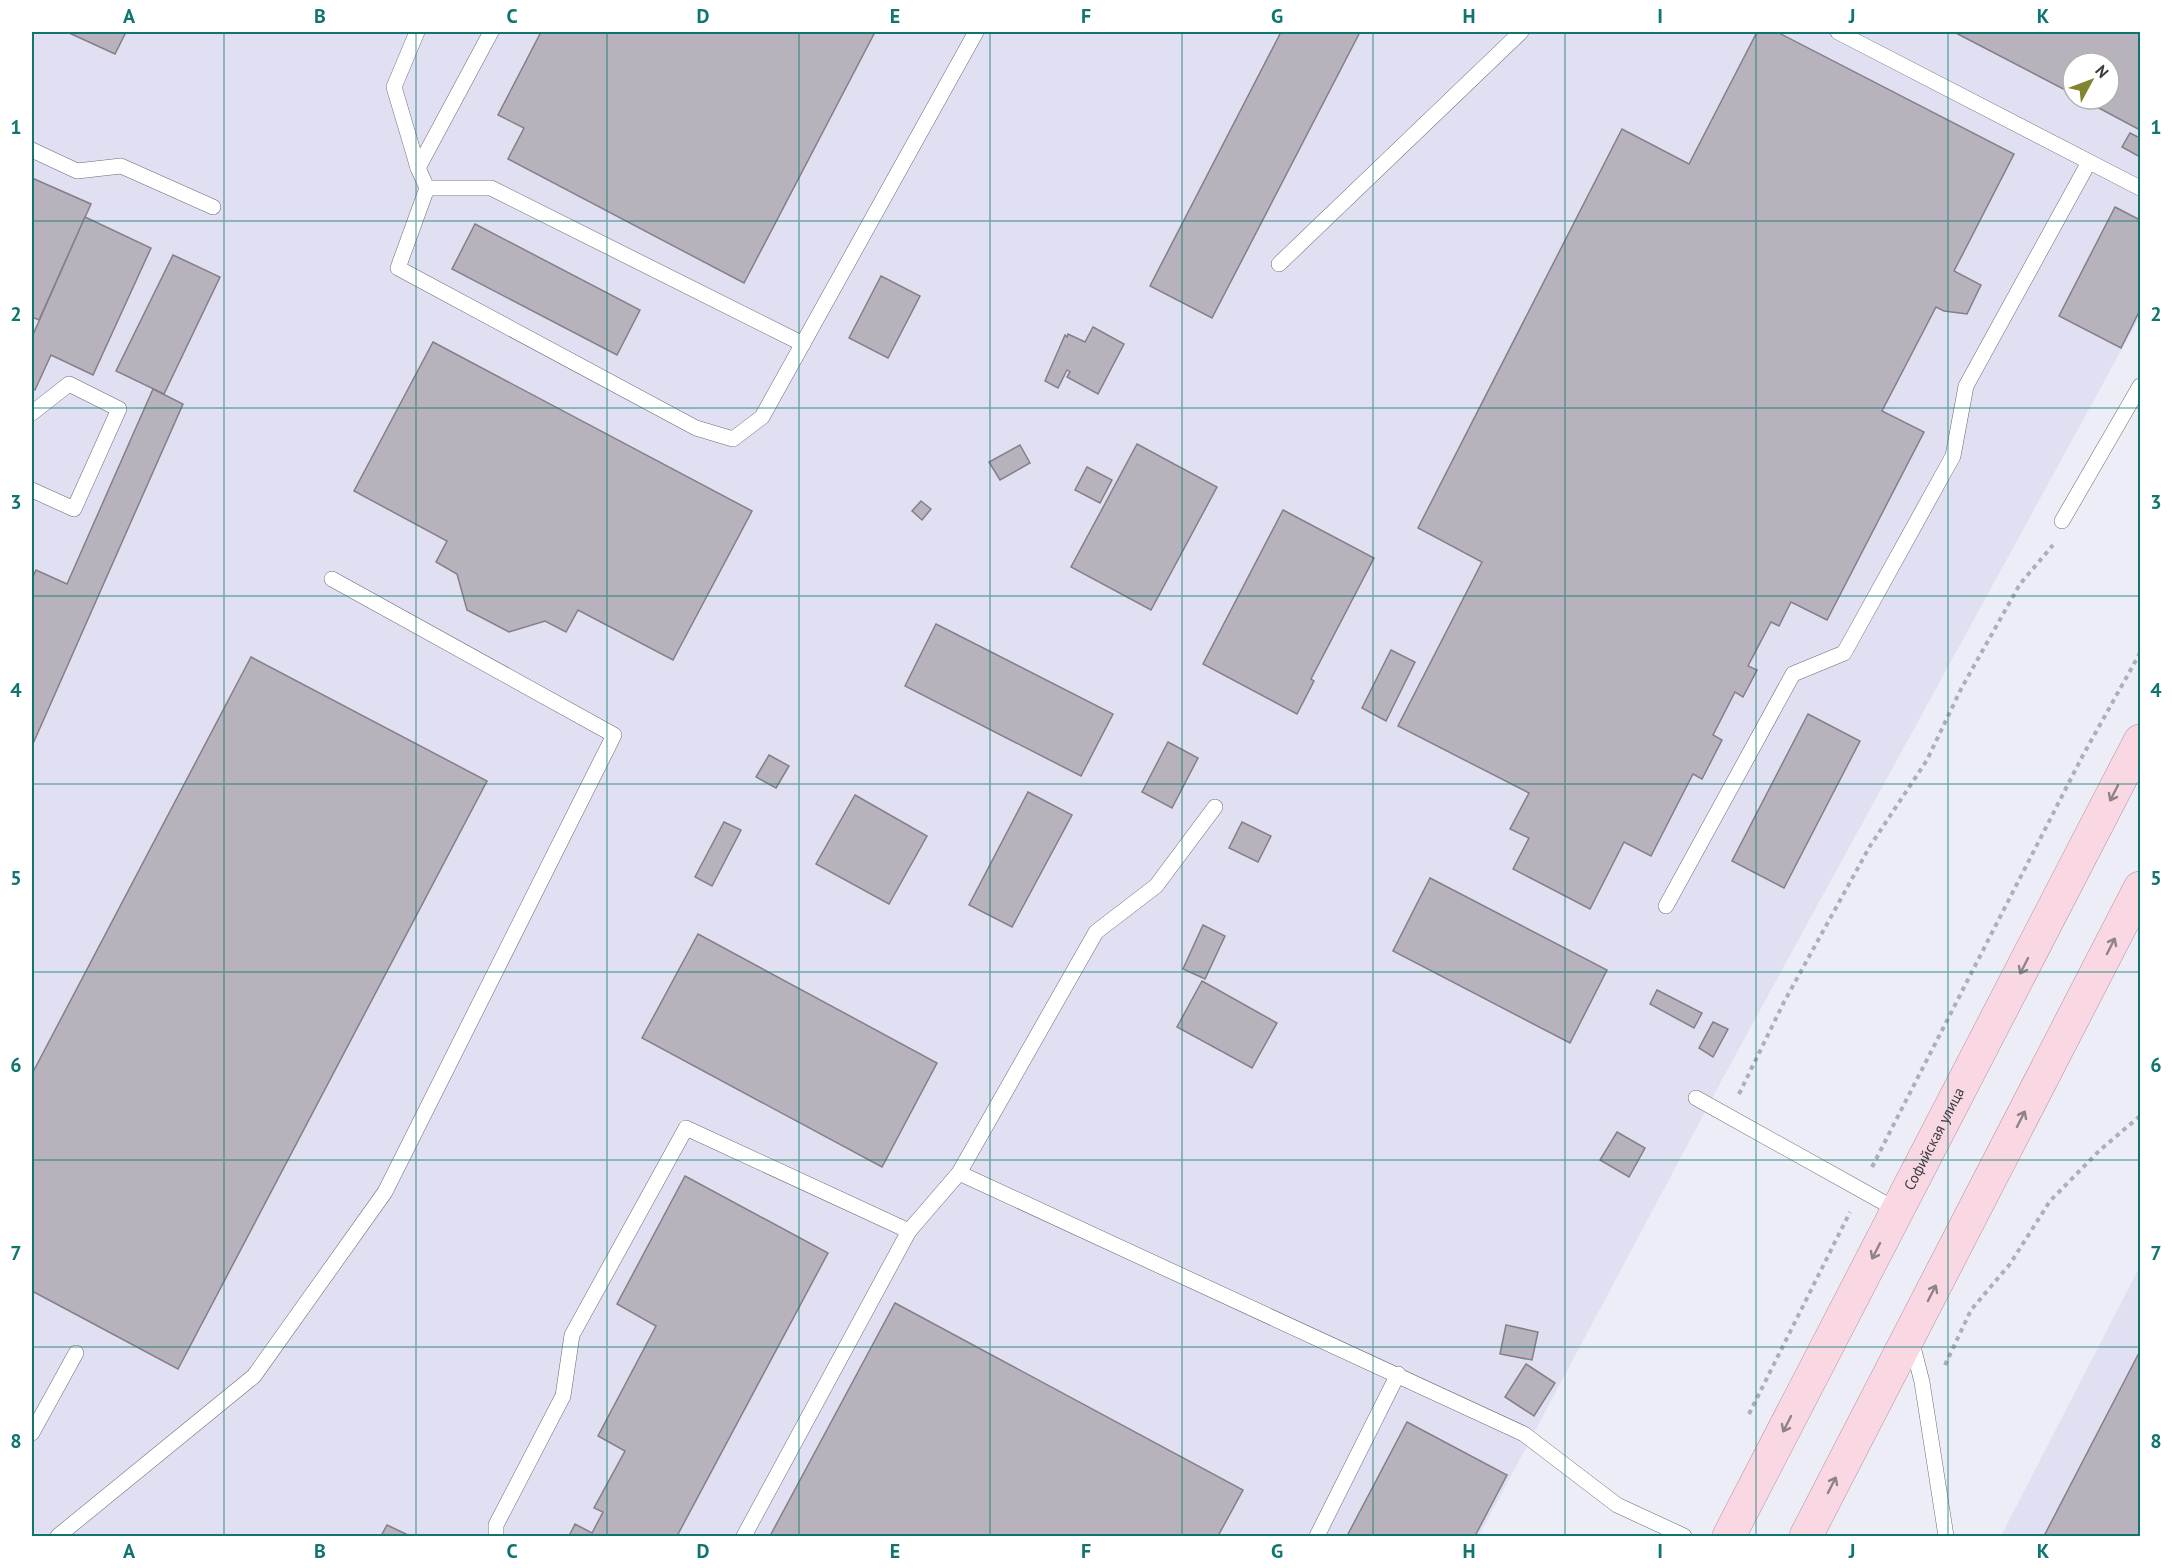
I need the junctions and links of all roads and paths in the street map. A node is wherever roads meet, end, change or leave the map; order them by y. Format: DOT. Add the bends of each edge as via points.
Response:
graph roads {
  1 [pos="417,32"];
  2 [pos="490,32"];
  3 [pos="976,32"];
  4 [pos="1521,32"];
  5 [pos="1838,32"];
  6 [pos="32,150"];
  7 [pos="2090,162"];
  8 [pos="418,168"];
  9 [pos="427,188"];
  10 [pos="2140,188"];
  11 [pos="213,207"];
  12 [pos="1279,264"];
  13 [pos="803,344"];
  14 [pos="2140,387"];
  15 [pos="2135,407"];
  16 [pos="32,413"];
  17 [pos="32,490"];
  18 [pos="2062,521"];
  19 [pos="332,579"];
  20 [pos="2140,653"];
  21 [pos="2140,741"];
  22 [pos="1215,807"];
  23 [pos="2140,888"];
  24 [pos="1666,906"];
  25 [pos="1696,1098"];
  26 [pos="1728,1116"];
  27 [pos="2140,1116"];
  28 [pos="959,1173"];
  29 [pos="1861,1190"];
  30 [pos="1897,1210"];
  31 [pos="909,1232"];
  32 [pos="1910,1334"];
  33 [pos="76,1353"];
  34 [pos="1398,1374"];
  35 [pos="1927,1410"];
  36 [pos="1745,1422"];
  37 [pos="32,1433"];
  38 [pos="1655,1531"];
  39 [pos="58,1536"];
  40 [pos="496,1536"];
  41 [pos="744,1536"];
  42 [pos="1317,1536"];
  43 [pos="1684,1536"];
  44 [pos="1728,1536"];
  45 [pos="1806,1536"];
  46 [pos="1946,1536"];
  1 -- 8 [label="lane" via="394,87"];
  2 -- 8 [label="lane"];
  3 -- 13 [label="lane"];
  4 -- 12 [label="lane"];
  5 -- 7 [label="lane"];
  6 -- 11 [label="lane" via="77,171 121,166"];
  7 -- 10 [label="lane"];
  7 -- 24 [label="lane" via="1966,386 1953,456 1844,653 1793,674"];
  8 -- 9 [label="lane"];
  9 -- 13 [label="lane" via="491,188"];
  9 -- 13 [label="lane" via="398,268 696,428 733,439 762,417"];
  14 -- 15 [label="lane"];
  15 -- 18 [label="lane"];
  16 -- 17 [label="lane" via="69,384 119,409 74,509"];
  18 -- 26 [label="path" via="2051,550 2020,584 1961,689 1927,760 1864,856 1784,1002"];
  19 -- 39 [label="lane" via="614,735 385,1192 254,1376"];
  20 -- 29 [label="path" via="2082,757"];
  21 -- 30 [label="main road, Софийская улица, one-way"];
  22 -- 28 [label="lane" via="1156,886 1096,932"];
  32 -- 23 [label="main road, one-way"];
  25 -- 26 [label="lane"];
  26 -- 29 [label="lane"];
  27 -- 35 [label="path" via="2050,1201 2010,1264 1971,1310"];
  28 -- 31 [label="lane"];
  28 -- 34 [label="lane"];
  29 -- 30 [label="lane"];
  29 -- 36 [label="path"];
  30 -- 44 [label="main road, Софийская улица, one-way"];
  31 -- 40 [label="lane" via="686,1128 572,1335 563,1396 496,1526"];
  31 -- 41 [label="lane"];
  32 -- 35 [label="lane"];
  45 -- 32 [label="main road, one-way"];
  33 -- 37 [label="lane"];
  34 -- 38 [label="lane" via="1524,1434"];
  34 -- 42 [label="lane"];
  35 -- 46 [label="lane"];
  38 -- 43 [label="lane"];
}
